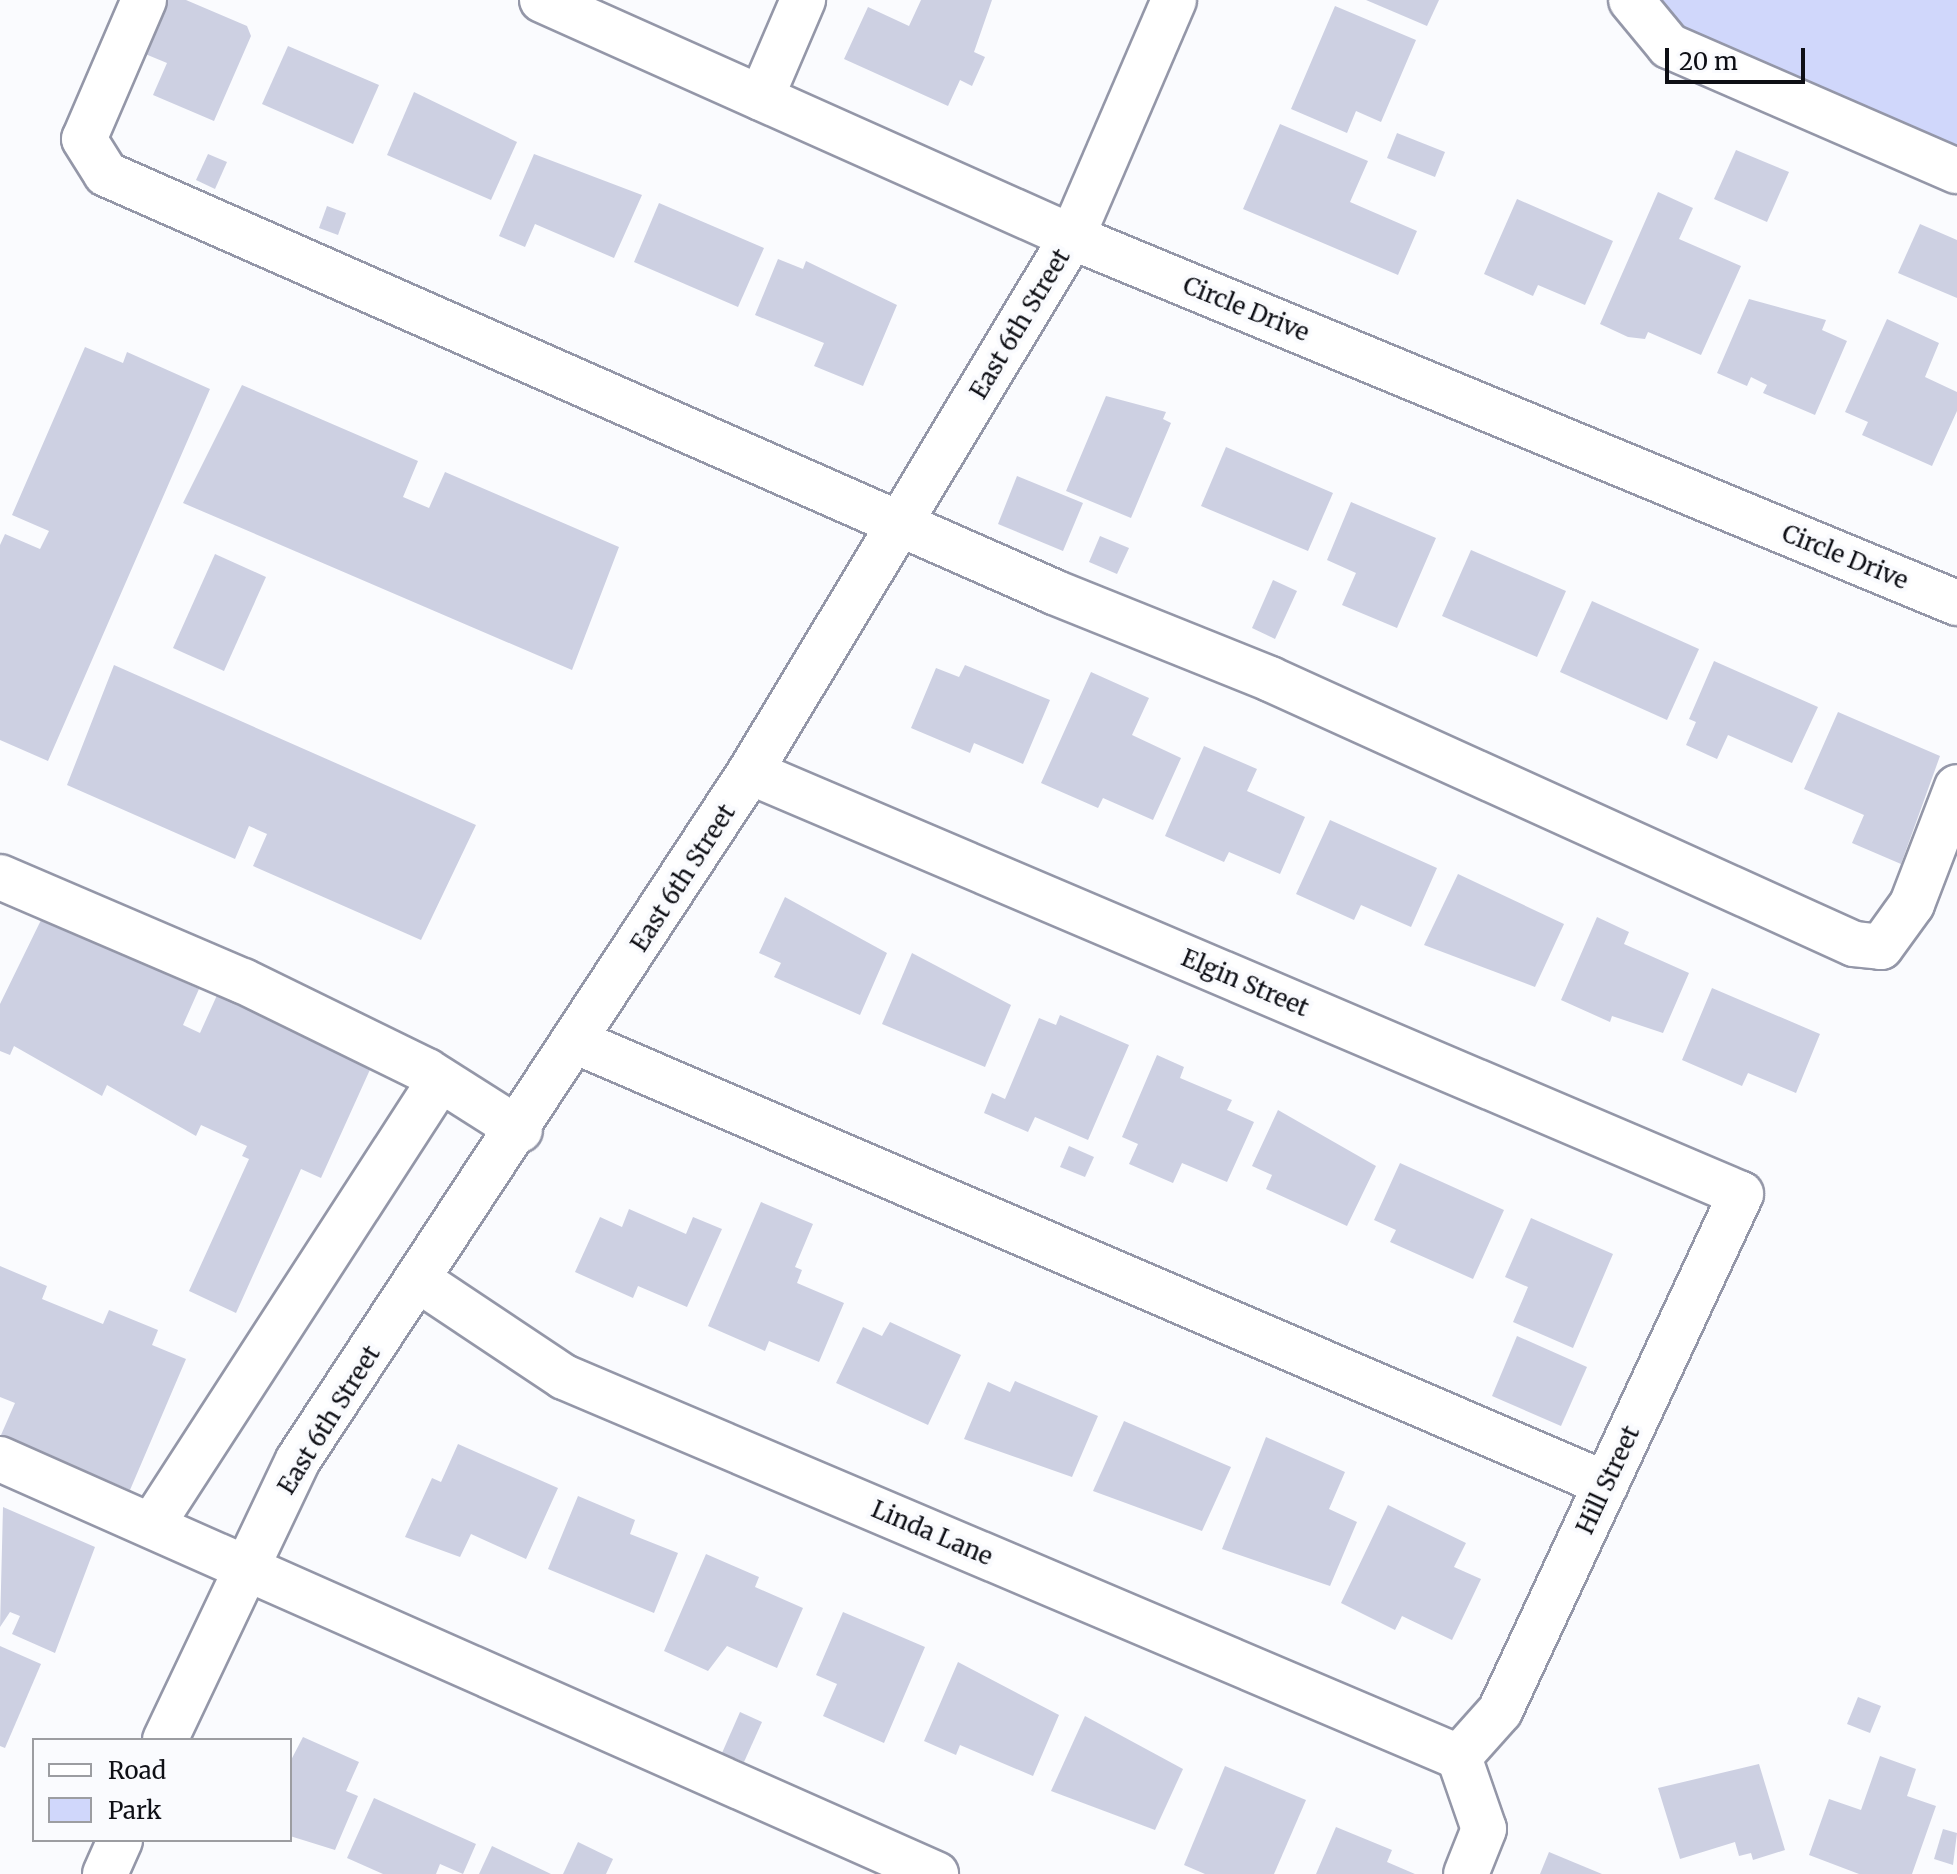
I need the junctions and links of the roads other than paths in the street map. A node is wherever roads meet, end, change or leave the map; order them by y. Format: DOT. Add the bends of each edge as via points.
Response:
graph roads {
  1 [pos="144,0"];
  2 [pos="542,0"];
  3 [pos="803,0"];
  4 [pos="1174,0"];
  5 [pos="1631,0"];
  6 [pos="761,98"];
  7 [pos="1957,171"];
  8 [pos="1072,237"];
  9 [pos="901,522"];
  10 [pos="1957,603"];
  11 [pos="750,772"];
  12 [pos="1957,787"];
  13 [pos="0,877"];
  14 [pos="577,1042"];
  15 [pos="440,1080"];
  16 [pos="520,1130"];
  17 [pos="1741,1194"];
  18 [pos="420,1281"];
  19 [pos="0,1459"];
  20 [pos="1606,1484"];
  21 [pos="152,1525"];
  22 [pos="246,1566"];
  23 [pos="166,1738"];
  24 [pos="1459,1757"];
  25 [pos="119,1842"];
  26 [pos="105,1874"];
  27 [pos="936,1874"];
  28 [pos="1466,1874"];
  1 -- 9 [label="street" via="84,139 106,174"];
  2 -- 6 [label="street, Circle Drive"];
  3 -- 6 [label="street"];
  4 -- 8 [label="street, East 6th Street"];
  5 -- 7 [label="street" via="1669,46"];
  6 -- 8 [label="street, Circle Drive"];
  8 -- 9 [label="street, East 6th Street"];
  8 -- 10 [label="street, Circle Drive"];
  9 -- 11 [label="street, East 6th Street"];
  9 -- 12 [label="street" via="1270,679 1854,944 1881,947 1912,904"];
  11 -- 14 [label="street, East 6th Street"];
  11 -- 17 [label="street, Elgin Street"];
  13 -- 15 [label="street" via="243,981"];
  14 -- 16 [label="street, East 6th Street"];
  14 -- 20 [label="street"];
  15 -- 16 [label="street"];
  15 -- 21 [label="street"];
  16 -- 18 [label="street, East 6th Street"];
  17 -- 20 [label="street, Hill Street"];
  18 -- 22 [label="street, East 6th Street" via="298,1460"];
  18 -- 24 [label="street, Linda Lane" via="564,1377"];
  19 -- 21 [label="street"];
  20 -- 24 [label="street, Hill Street" via="1500,1711"];
  21 -- 22 [label="street"];
  22 -- 23 [label="street, East 6th Street"];
  22 -- 27 [label="street" via="343,1616"];
  24 -- 28 [label="street" via="1484,1829"];
  25 -- 26 [label="street"];
}
